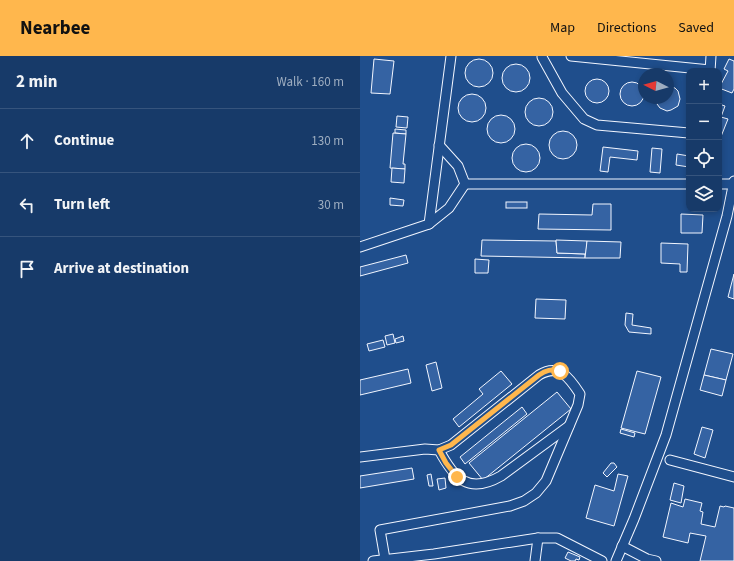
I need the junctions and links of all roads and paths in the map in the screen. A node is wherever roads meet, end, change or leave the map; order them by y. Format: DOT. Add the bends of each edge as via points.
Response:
graph roads {
  1 [pos="451,56"];
  2 [pos="540,56"];
  3 [pos="570,56"];
  4 [pos="712,56"];
  5 [pos="686,68"];
  6 [pos="710,68"];
  7 [pos="686,133"];
  8 [pos="439,145"];
  9 [pos="734,182"];
  10 [pos="465,184"];
  11 [pos="686,184"];
  12 [pos="722,184"];
  13 [pos="429,224"];
  14 [pos="360,247"];
  15 [pos="569,426"];
  16 [pos="439,450"];
  17 [pos="360,457"];
  18 [pos="670,460"];
  19 [pos="734,477"];
  20 [pos="538,538"];
  21 [pos="622,546"];
  22 [pos="433,557"];
  23 [pos="385,559"];
  24 [pos="373,561"];
  25 [pos="535,561"];
  26 [pos="602,561"];
  27 [pos="616,561"];
  28 [pos="656,561"];
  1 -- 8 [label="street"];
  2 -- 7 [label="street" via="562,93 584,120 597,124"];
  3 -- 5 [label="street"];
  4 -- 6 [label="street"];
  8 -- 10 [label="street" via="458,166"];
  8 -- 13 [label="street"];
  9 -- 12 [label="street"];
  9 -- 21 [label="street" via="727,216 666,435"];
  10 -- 11 [label="street"];
  10 -- 13 [label="street" via="449,208"];
  13 -- 14 [label="street"];
  15 -- 16 [label="street" via="490,482 468,483 457,477"];
  15 -- 16 [label="street" via="580,394 560,371 546,371 451,445"];
  15 -- 23 [label="street" via="546,481 536,493 510,506 380,530"];
  16 -- 17 [label="street" via="425,449"];
  18 -- 19 [label="street"];
  20 -- 22 [label="street"];
  20 -- 25 [label="street"];
  20 -- 26 [label="street" via="557,538"];
  21 -- 27 [label="street"];
  21 -- 28 [label="street"];
  22 -- 23 [label="street"];
  23 -- 24 [label="street"];
}
